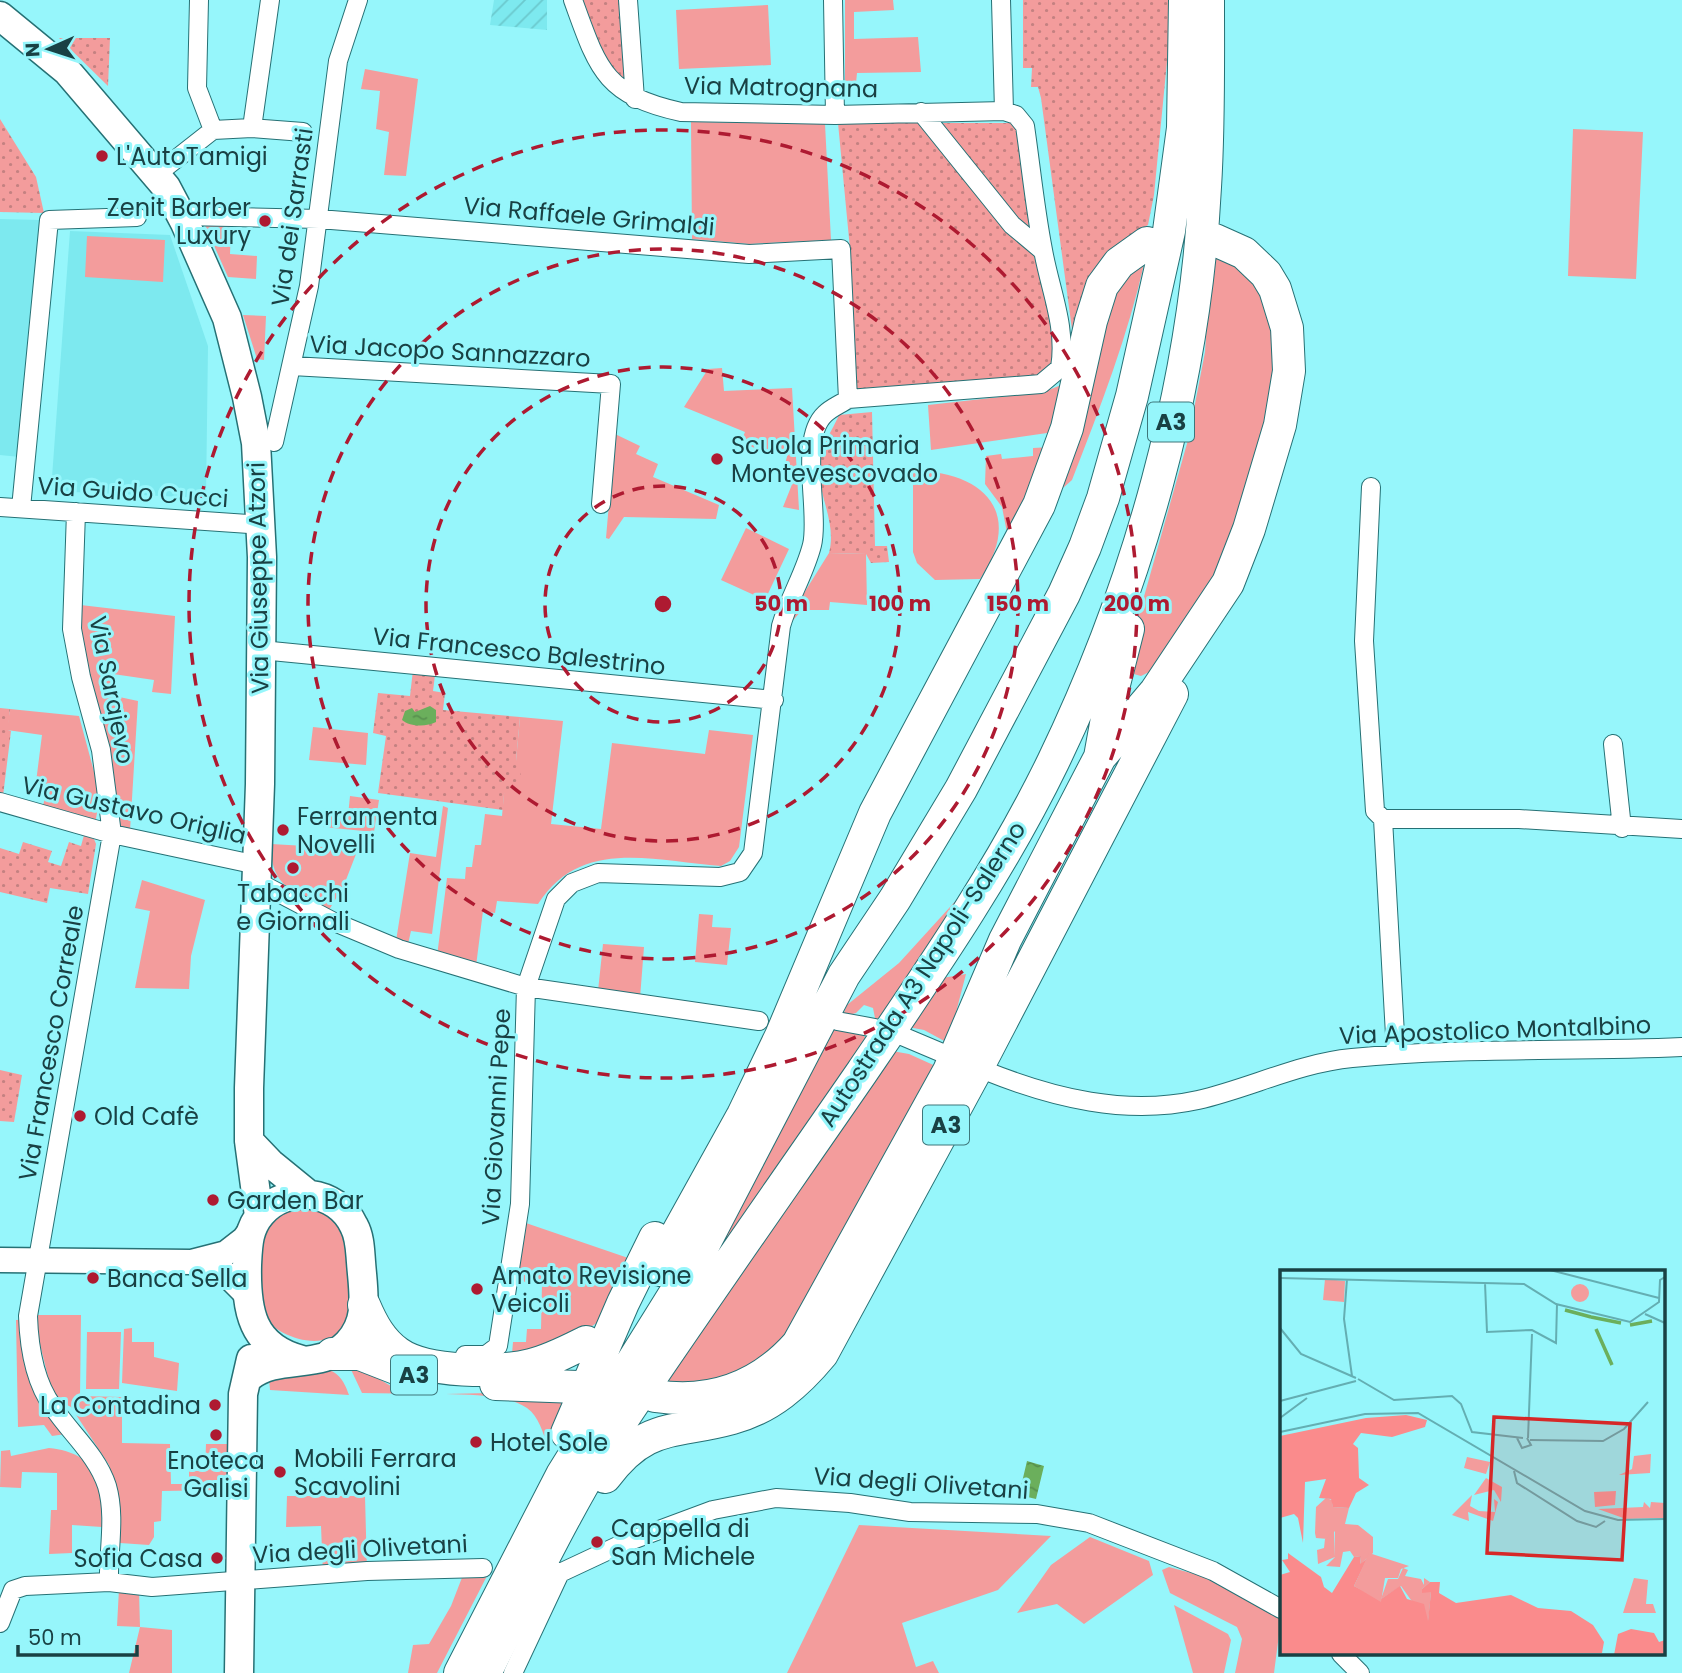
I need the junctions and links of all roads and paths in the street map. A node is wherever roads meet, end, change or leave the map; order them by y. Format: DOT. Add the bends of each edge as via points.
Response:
graph roads {
  1 [pos="200,0"];
  2 [pos="270,0"];
  3 [pos="358,0"];
  4 [pos="573,0"];
  5 [pos="628,0"];
  6 [pos="833,0"];
  7 [pos="1001,0"];
  8 [pos="1185,0"];
  9 [pos="1208,0"];
  10 [pos="0,16"];
  11 [pos="635,99"];
  12 [pos="1004,111"];
  13 [pos="921,112"];
  14 [pos="835,115"];
  15 [pos="252,128"];
  16 [pos="213,130"];
  17 [pos="303,132"];
  18 [pos="157,174"];
  19 [pos="182,216"];
  20 [pos="137,217"];
  21 [pos="319,219"];
  22 [pos="1215,240"];
  23 [pos="1147,243"];
  24 [pos="1043,251"];
  25 [pos="1191,322"];
  26 [pos="292,366"];
  27 [pos="848,400"];
  28 [pos="274,442"];
  29 [pos="1371,487"];
  30 [pos="601,504"];
  31 [pos="0,507"];
  32 [pos="21,508"];
  33 [pos="76,512"];
  34 [pos="262,525"];
  35 [pos="1228,583"];
  36 [pos="261,650"];
  37 [pos="774,700"];
  38 [pos="1613,744"];
  39 [pos="1100,757"];
  40 [pos="0,802"];
  41 [pos="1383,819"];
  42 [pos="1622,828"];
  43 [pos="1682,829"];
  44 [pos="112,834"];
  45 [pos="256,873"];
  46 [pos="526,988"];
  47 [pos="831,1016"];
  48 [pos="759,1021"];
  49 [pos="874,1028"];
  50 [pos="902,1037"];
  51 [pos="1682,1048"];
  52 [pos="773,1051"];
  53 [pos="1396,1054"];
  54 [pos="947,1055"];
  55 [pos="986,1071"];
  56 [pos="743,1115"];
  57 [pos="249,1141"];
  58 [pos="308,1194"];
  59 [pos="255,1222"];
  60 [pos="36,1259"];
  61 [pos="0,1260"];
  62 [pos="191,1262"];
  63 [pos="657,1270"];
  64 [pos="246,1300"];
  65 [pos="364,1305"];
  66 [pos="586,1342"];
  67 [pos="317,1357"];
  68 [pos="434,1366"];
  69 [pos="249,1377"];
  70 [pos="578,1387"];
  71 [pos="655,1396"];
  72 [pos="553,1564"];
  73 [pos="482,1568"];
  74 [pos="240,1579"];
  75 [pos="109,1583"];
  76 [pos="1280,1608"];
  77 [pos="0,1623"];
  78 [pos="1343,1656"];
  79 [pos="509,1672"];
  80 [pos="239,1673"];
  81 [pos="451,1673"];
  82 [pos="460,1673"];
  83 [pos="1360,1673"];
  1 -- 16 [label="street" via="197,88"];
  2 -- 15 [label="street"];
  3 -- 21 [label="street, Via dei Sarrasti" via="338,61"];
  4 -- 11 [label="street, Via Matrognana" via="593,54 607,77"];
  5 -- 11 [label="street"];
  6 -- 14 [label="street"];
  7 -- 12 [label="street"];
  8 -- 47 [label="highway, Autostrada A3 Napoli-Salerno / A3" via="1183,128 1169,230 1132,396 1103,498 1064,594 961,789"];
  9 -- 25 [label="highway, Autostrada A3 Napoli-Salerno / A3" via="1205,190"];
  10 -- 18 [label="main road, Via Giuseppe Atzori" via="67,71"];
  11 -- 14 [label="street, Via Matrognana" via="681,112"];
  12 -- 13 [label="street, Via Matrognana"];
  12 -- 24 [label="street" via="1016,115 1024,126"];
  13 -- 14 [label="street, Via Matrognana"];
  13 -- 24 [label="street" via="1012,225"];
  15 -- 16 [label="street"];
  15 -- 17 [label="street"];
  16 -- 18 [label="street"];
  18 -- 19 [label="main road, Via Giuseppe Atzori"];
  19 -- 21 [label="street, Via Raffaele Grimaldi"];
  19 -- 34 [label="main road, Via Giuseppe Atzori" via="222,306 237,353 256,443"];
  20 -- 32 [label="street" via="49,220"];
  21 -- 26 [label="street, Via dei Sarrasti"];
  21 -- 27 [label="street, Via Raffaele Grimaldi" via="749,254 841,249"];
  22 -- 35 [label="highway, A3" via="1244,253 1266,274 1282,307 1289,350 1273,453"];
  23 -- 52 [label="highway" via="1119,263 1102,286 1067,428 1039,505 875,813"];
  24 -- 27 [label="street" via="1061,324 1060,368 1053,375 1027,387"];
  25 -- 39 [label="highway, A3" via="1179,447 1121,654"];
  25 -- 72 [label="highway, Autostrada A3 Napoli-Salerno / A3" via="1141,538 1113,622 1053,762 967,914 625,1416"];
  26 -- 28 [label="street, Via dei Sarrasti"];
  26 -- 30 [label="street, Via Jacopo Sannazzaro" via="611,384"];
  27 -- 37 [label="street" via="824,415 816,428 812,545 781,625"];
  29 -- 41 [label="street" via="1364,641 1376,811"];
  31 -- 32 [label="street, Via Guido Cucci"];
  32 -- 33 [label="street, Via Guido Cucci"];
  33 -- 34 [label="street, Via Guido Cucci"];
  33 -- 44 [label="street, Via Sarajevo" via="72,629 80,677 102,750"];
  34 -- 36 [label="main road, Via Giuseppe Atzori"];
  35 -- 39 [label="highway, A3" via="1156,691"];
  35 -- 72 [label="highway, A3" via="1100,834 822,1354 804,1376 770,1403 733,1418 678,1427 642,1440 615,1464"];
  36 -- 37 [label="street, Via Francesco Balestrino"];
  36 -- 45 [label="main road, Via Giuseppe Atzori"];
  37 -- 46 [label="street" via="753,853 740,872 720,877 612,871 579,879 563,890 552,907"];
  38 -- 42 [label="street"];
  39 -- 71 [label="highway, A3" via="1005,940 950,1071 798,1344 763,1377 733,1391 704,1399"];
  40 -- 44 [label="street, Via Gustavo Origlia"];
  41 -- 42 [label="street" via="1519,819"];
  41 -- 53 [label="street"];
  42 -- 43 [label="street"];
  44 -- 45 [label="street, Via Gustavo Origlia"];
  44 -- 60 [label="street, Via Francesco Correale"];
  45 -- 46 [label="street" via="332,921 399,949"];
  45 -- 57 [label="main road, Via Giuseppe Atzori"];
  46 -- 48 [label="street"];
  46 -- 68 [label="street, Via Giovanni Pepe" via="520,1203 498,1346 486,1355 453,1356"];
  47 -- 49 [label="street"];
  47 -- 56 [label="highway"];
  47 -- 82 [label="highway, Autostrada A3 Napoli-Salerno / A3" via="694,1263 562,1475"];
  50 -- 54 [label="street"];
  51 -- 53 [label="street, Via Apostolico Montalbino"];
  52 -- 56 [label="highway"];
  52 -- 81 [label="highway" via="708,1141 642,1261 564,1440"];
  53 -- 55 [label="street, Via Apostolico Montalbino" via="1328,1060 1199,1100 1147,1108 1097,1104"];
  56 -- 63 [label="highway"];
  57 -- 58 [label="main road"];
  57 -- 59 [label="main road, Via Giuseppe Atzori"];
  58 -- 59 [label="main road" via="281,1199"];
  58 -- 65 [label="main road" via="334,1203 353,1223"];
  59 -- 62 [label="street" via="244,1239 226,1253"];
  59 -- 64 [label="main road, Via Giuseppe Atzori" via="248,1242"];
  60 -- 61 [label="street"];
  60 -- 62 [label="street"];
  60 -- 75 [label="street, Via Francesco Correale" via="28,1311 34,1362 52,1407 89,1451 108,1488"];
  62 -- 64 [label="street" via="225,1273"];
  64 -- 67 [label="main road" via="263,1337 274,1348"];
  64 -- 69 [label="main road, Via Giuseppe Atzori"];
  65 -- 67 [label="main road" via="355,1334"];
  65 -- 68 [label="highway, A3" via="389,1345 412,1361"];
  66 -- 68 [label="highway, A3" via="521,1367"];
  67 -- 69 [label="main road" via="268,1365"];
  67 -- 70 [label="highway, A3" via="360,1354 443,1381"];
  69 -- 74 [label="main road, Via Giuseppe Atzori" via="243,1394"];
  72 -- 76 [label="street, Via degli Olivetani" via="713,1510 776,1498 910,1512 1037,1514 1089,1524 1213,1571"];
  72 -- 79 [label="highway, Autostrada A3 Napoli-Salerno / A3"];
  73 -- 74 [label="street, Via degli Olivetani"];
  74 -- 75 [label="street, Via degli Olivetani" via="152,1587"];
  74 -- 80 [label="main road, Via Giuseppe Atzori"];
  75 -- 77 [label="street, Via degli Olivetani" via="13,1590"];
  78 -- 83 [label="street"];
}
